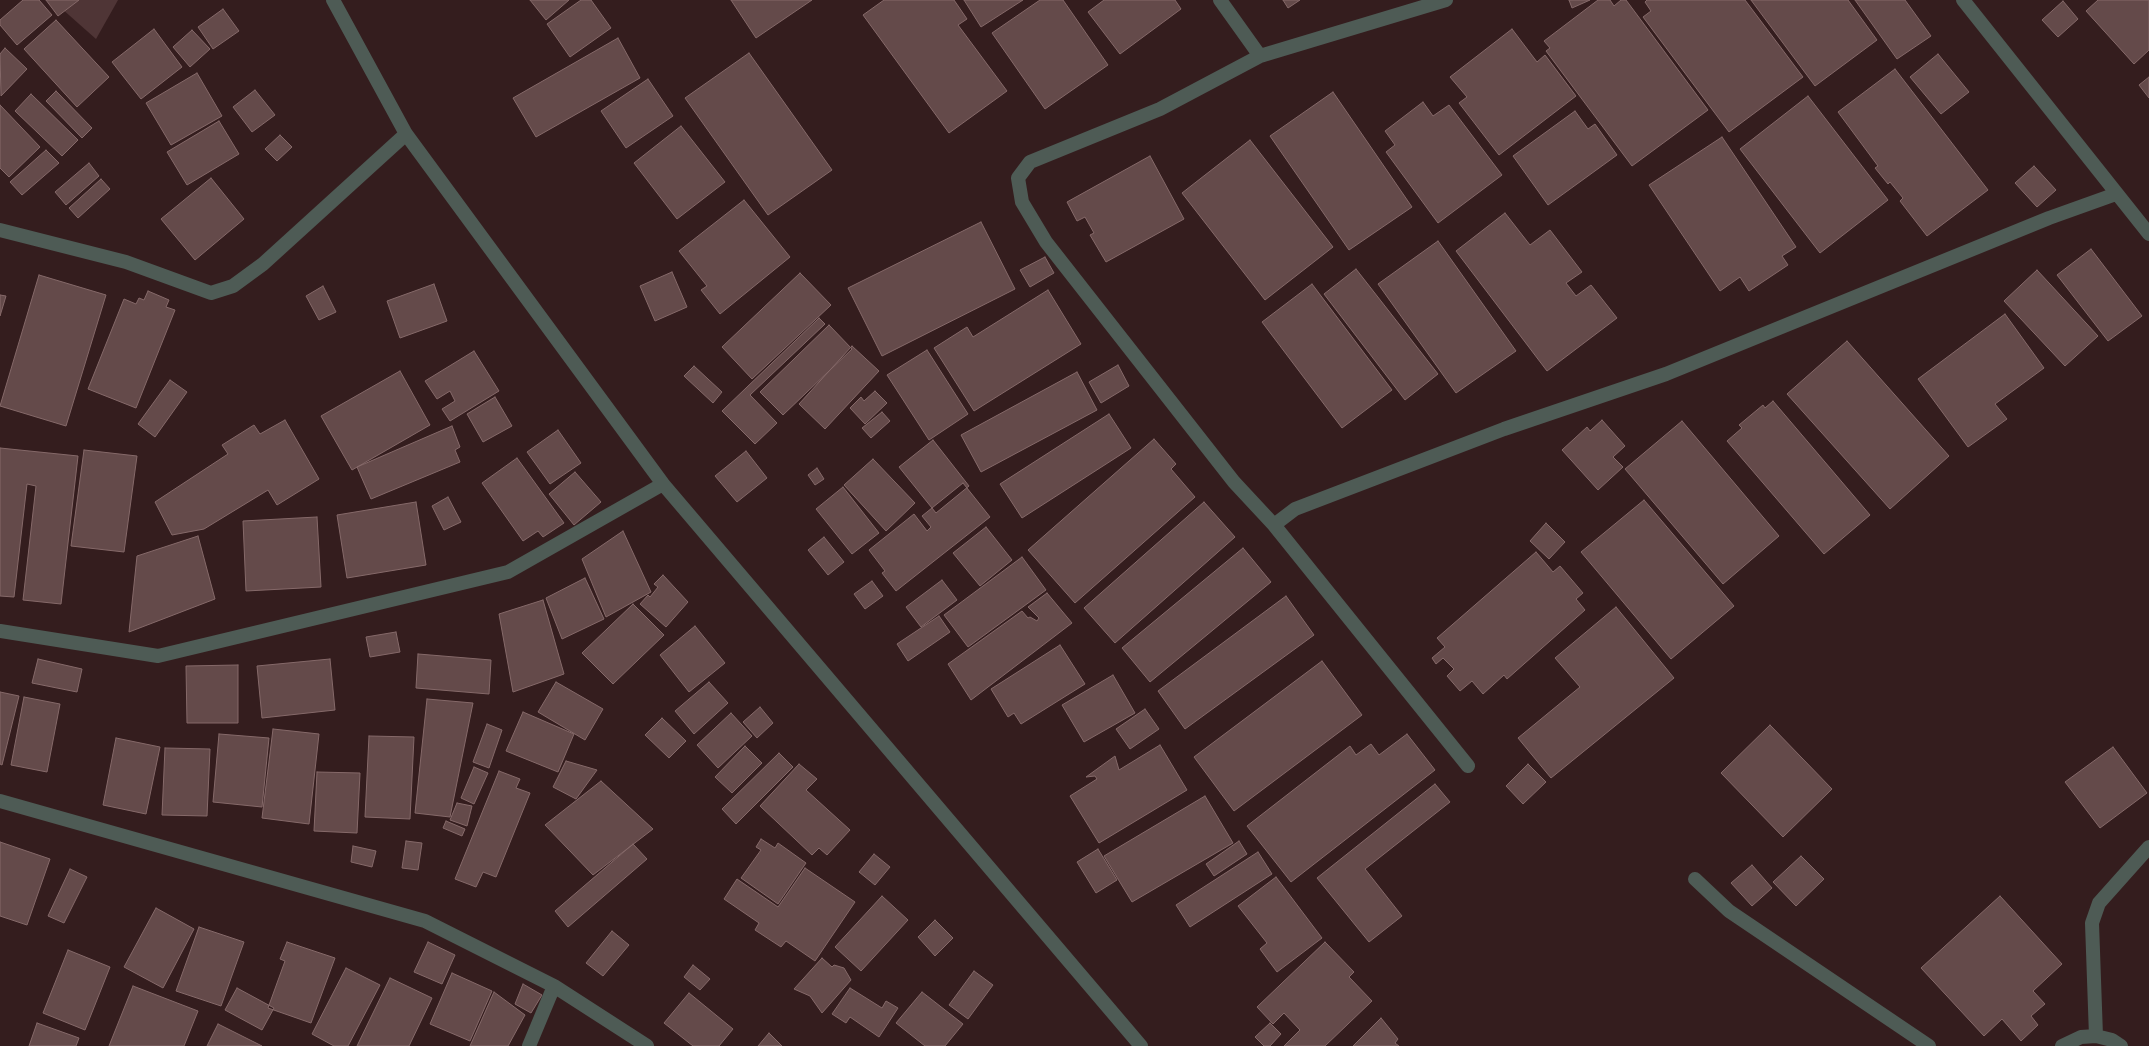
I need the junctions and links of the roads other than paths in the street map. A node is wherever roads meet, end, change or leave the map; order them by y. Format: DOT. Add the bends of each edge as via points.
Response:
graph roads {
  1 [pos="333,0"];
  2 [pos="1220,0"];
  3 [pos="1446,0"];
  4 [pos="1963,0"];
  5 [pos="1260,56"];
  6 [pos="406,134"];
  7 [pos="2116,194"];
  8 [pos="0,230"];
  9 [pos="2149,234"];
  10 [pos="664,484"];
  11 [pos="1274,525"];
  12 [pos="0,631"];
  13 [pos="1468,766"];
  14 [pos="0,801"];
  15 [pos="2149,847"];
  16 [pos="1695,879"];
  17 [pos="554,986"];
  18 [pos="2096,1036"];
  19 [pos="529,1046"];
  20 [pos="646,1046"];
  21 [pos="1141,1046"];
  22 [pos="1929,1046"];
  23 [pos="2062,1046"];
  24 [pos="2121,1046"];
  1 -- 6 [label="street"];
  2 -- 5 [label="street"];
  3 -- 5 [label="street"];
  4 -- 7 [label="street"];
  5 -- 11 [label="street" via="1160,108 1030,162 1018,178 1022,202 1046,242 1234,482"];
  6 -- 8 [label="street" via="263,264 233,286 211,293 126,262"];
  6 -- 10 [label="street"];
  7 -- 9 [label="street"];
  7 -- 11 [label="street" via="2049,218 1675,371 1504,429 1295,509"];
  10 -- 12 [label="street" via="508,572 158,656"];
  10 -- 21 [label="street"];
  11 -- 13 [label="street"];
  14 -- 17 [label="street" via="425,921"];
  15 -- 18 [label="street" via="2099,903 2092,923"];
  16 -- 22 [label="street" via="1729,911"];
  17 -- 19 [label="street"];
  17 -- 20 [label="street"];
  18 -- 23 [label="street" via="2081,1037"];
  18 -- 24 [label="street"];
}
